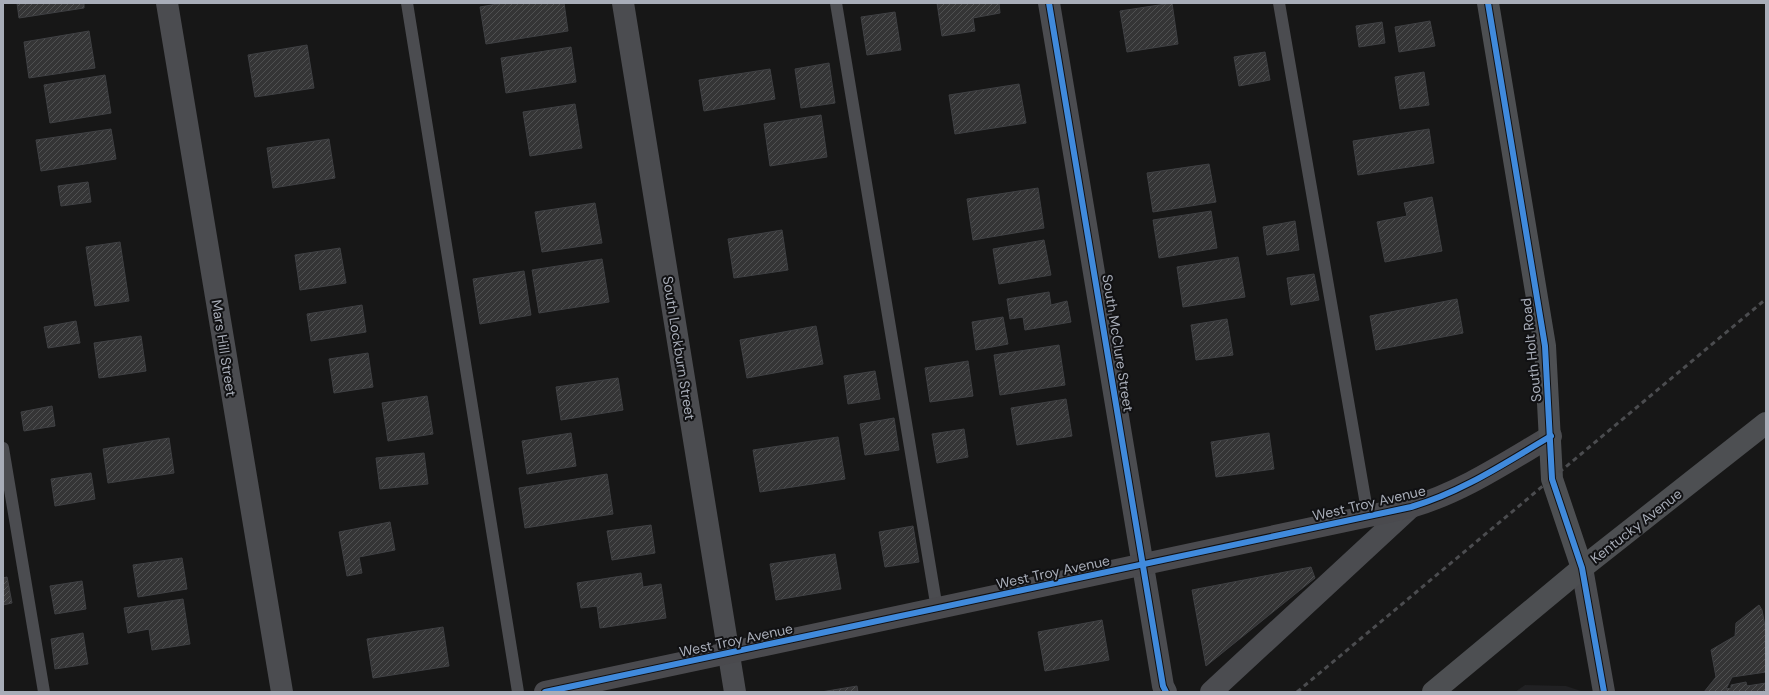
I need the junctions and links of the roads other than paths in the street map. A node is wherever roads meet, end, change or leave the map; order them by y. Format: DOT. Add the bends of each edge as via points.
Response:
graph roads {
  1 [pos="167,3"];
  2 [pos="407,3"];
  3 [pos="623,3"];
  4 [pos="836,3"];
  5 [pos="1049,3"];
  6 [pos="1279,3"];
  7 [pos="1488,3"];
  8 [pos="1766,423"];
  9 [pos="1551,436"];
  10 [pos="3,448"];
  11 [pos="1411,507"];
  12 [pos="1368,516"];
  13 [pos="1143,564"];
  14 [pos="1582,568"];
  15 [pos="937,609"];
  16 [pos="728,654"];
  17 [pos="1164,689"];
  18 [pos="44,692"];
  19 [pos="282,692"];
  20 [pos="518,692"];
  21 [pos="545,692"];
  22 [pos="735,692"];
  23 [pos="1211,692"];
  24 [pos="1433,692"];
  25 [pos="1604,692"];
  1 -- 19 [label="street, Mars Hill Street"];
  2 -- 20 [label="lane"];
  3 -- 16 [label="street, South Lockburn Street"];
  4 -- 15 [label="lane"];
  5 -- 13 [label="street, South McClure Street"];
  6 -- 12 [label="lane"];
  7 -- 9 [label="main road, South Holt Road" via="1545,346"];
  8 -- 14 [label="main road, Kentucky Avenue"];
  9 -- 11 [label="street, West Troy Avenue" via="1472,483 1447,495"];
  9 -- 14 [label="main road, South Holt Road" via="1552,479"];
  10 -- 18 [label="lane"];
  11 -- 12 [label="street, West Troy Avenue"];
  11 -- 23 [label="street"];
  12 -- 13 [label="street, West Troy Avenue"];
  13 -- 15 [label="street, West Troy Avenue"];
  13 -- 17 [label="street, South McClure Street"];
  14 -- 24 [label="main road, Kentucky Avenue"];
  14 -- 25 [label="street, South Holt Road"];
  15 -- 16 [label="street, West Troy Avenue"];
  16 -- 21 [label="street, West Troy Avenue"];
  16 -- 22 [label="street, South Lockburn Street"];
}
